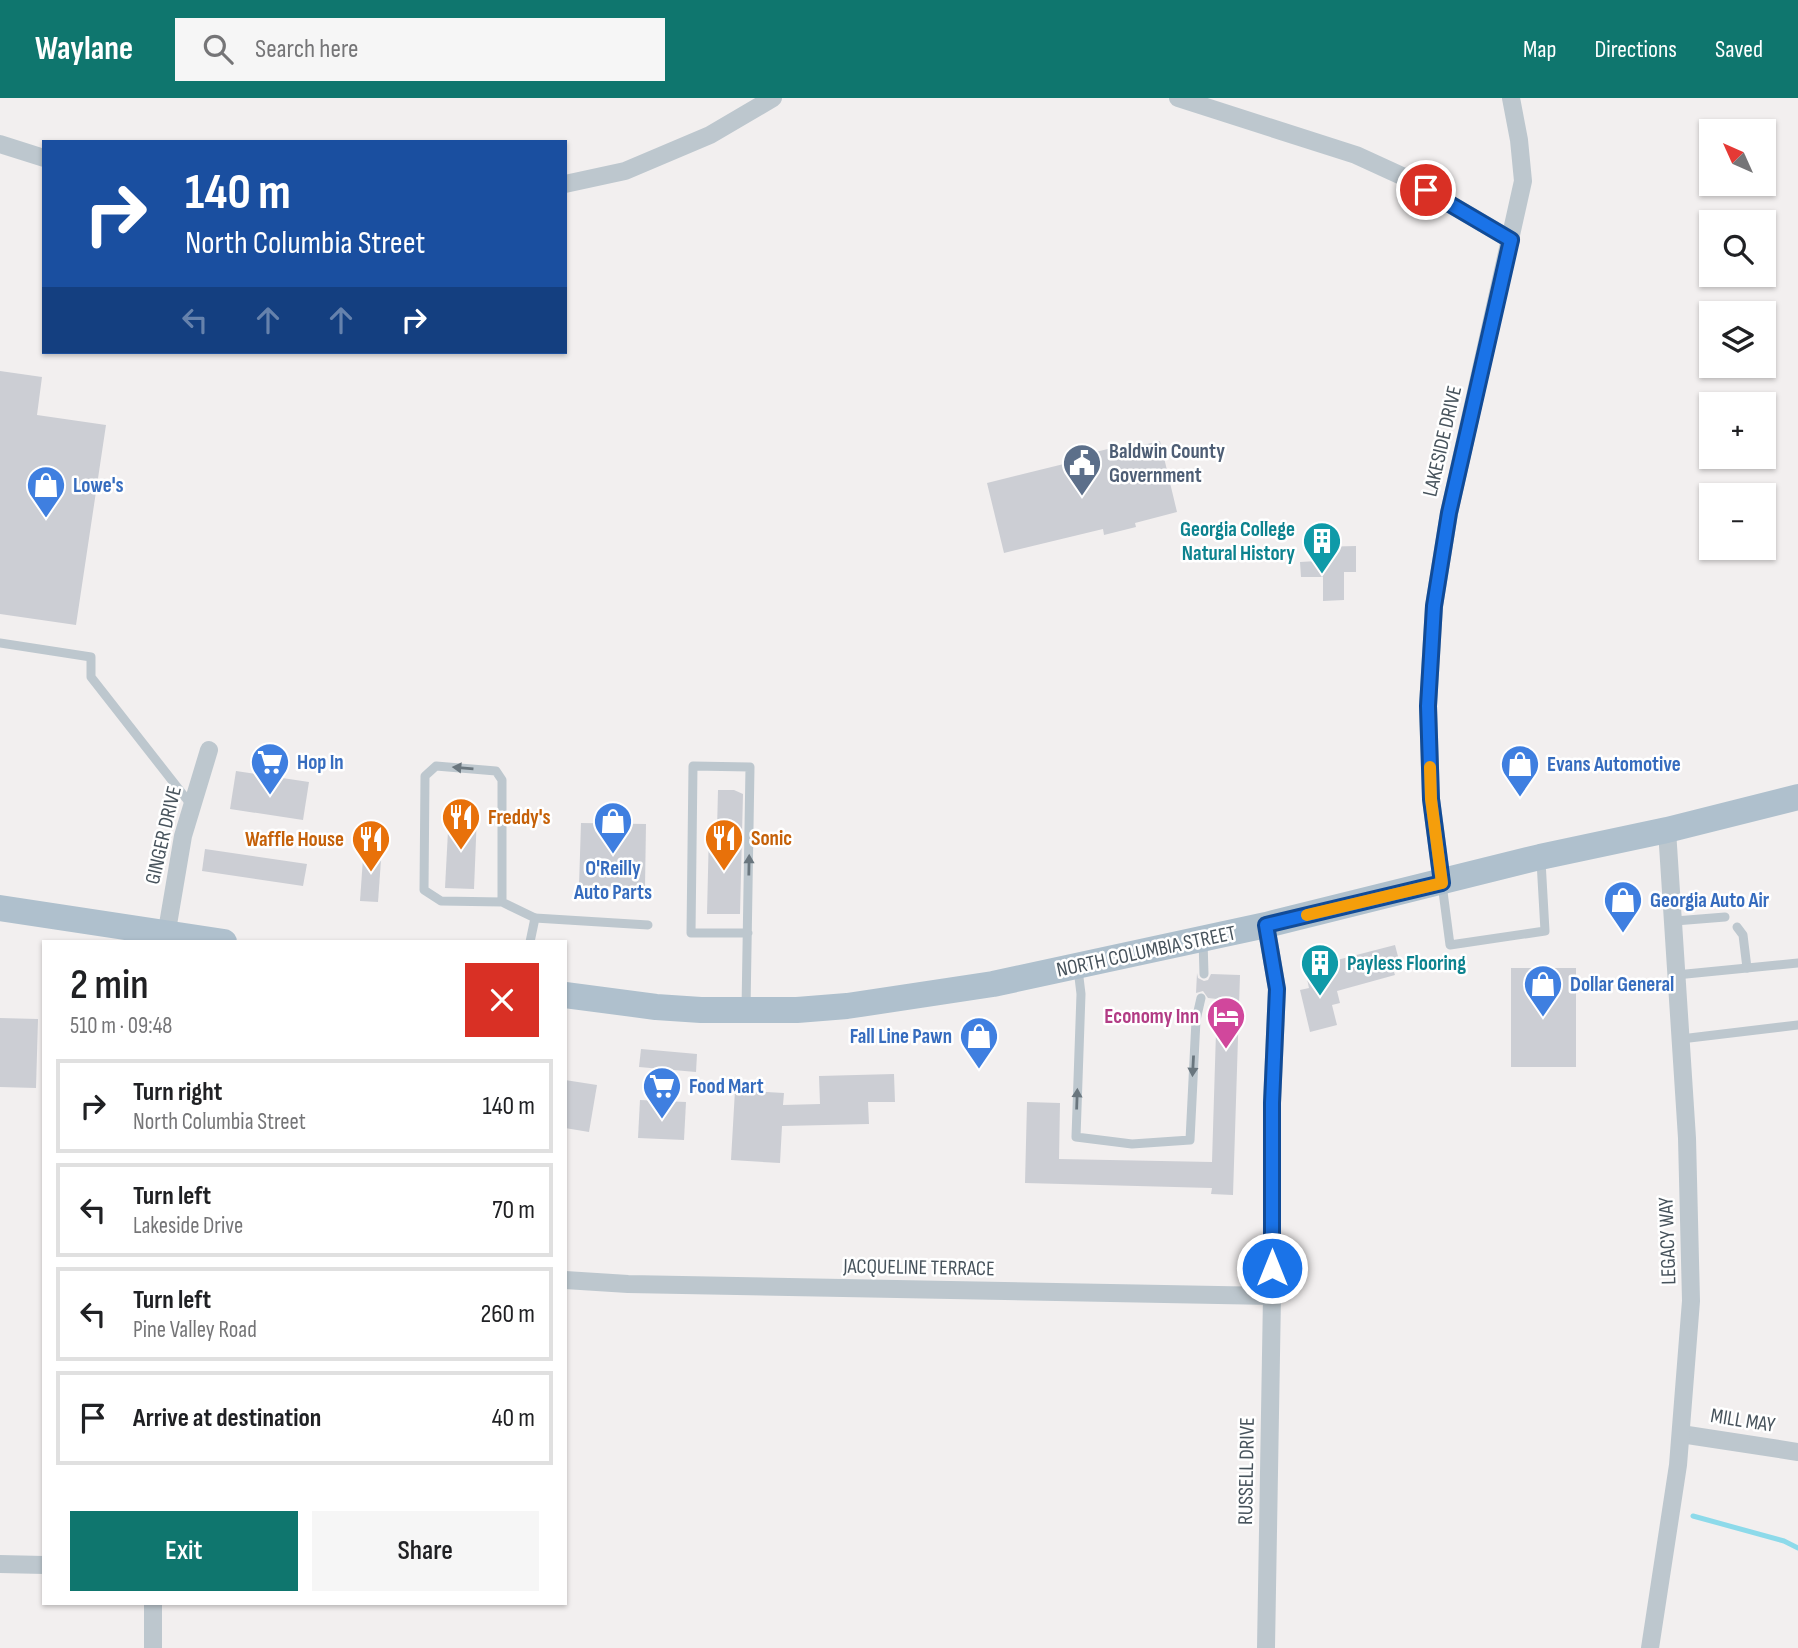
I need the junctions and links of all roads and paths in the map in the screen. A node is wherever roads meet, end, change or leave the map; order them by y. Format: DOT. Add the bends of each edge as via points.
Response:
graph roads {
  1 [pos="773,98"];
  2 [pos="1178,98"];
  3 [pos="1511,98"];
  4 [pos="0,144"];
  5 [pos="42,157"];
  6 [pos="567,184"];
  7 [pos="1511,240"];
  8 [pos="0,643"];
  9 [pos="209,750"];
  10 [pos="1798,796"];
  11 [pos="192,806"];
  12 [pos="1667,830"];
  13 [pos="1541,858"];
  14 [pos="1442,883"];
  15 [pos="502,902"];
  16 [pos="0,908"];
  17 [pos="1725,917"];
  18 [pos="535,918"];
  19 [pos="1675,921"];
  20 [pos="648,925"];
  21 [pos="1266,925"];
  22 [pos="1737,927"];
  23 [pos="748,933"];
  24 [pos="165,937"];
  25 [pos="1203,938"];
  26 [pos="200,940"];
  27 [pos="530,940"];
  28 [pos="1798,963"];
  29 [pos="1078,965"];
  30 [pos="1747,968"];
  31 [pos="1204,974"];
  32 [pos="1676,975"];
  33 [pos="567,995"];
  34 [pos="1200,998"];
  35 [pos="746,1011"];
  36 [pos="1798,1025"];
  37 [pos="1681,1039"];
  38 [pos="567,1280"];
  39 [pos="1272,1296"];
  40 [pos="1681,1434"];
  41 [pos="1798,1452"];
  42 [pos="0,1564"];
  43 [pos="42,1566"];
  44 [pos="153,1605"];
  45 [pos="153,1648"];
  46 [pos="1266,1648"];
  47 [pos="1650,1648"];
  1 -- 6 [label="street" via="710,135 625,171"];
  2 -- 7 [label="street" via="1356,155 1404,177"];
  3 -- 7 [label="street, LAKESIDE DRIVE" via="1523,181"];
  4 -- 5 [label="street"];
  7 -- 14 [label="street, LAKESIDE DRIVE" via="1449,513 1434,606 1428,706 1431,799"];
  8 -- 11 [label="lane" via="91,657 91,677"];
  9 -- 11 [label="street, GINGER DRIVE"];
  10 -- 12 [label="main road, NORTH COLUMBIA STREET"];
  11 -- 24 [label="street, GINGER DRIVE"];
  12 -- 13 [label="main road, NORTH COLUMBIA STREET"];
  12 -- 19 [label="street, LEGACY WAY"];
  13 -- 14 [label="main road, NORTH COLUMBIA STREET"];
  13 -- 14 [label="lane" via="1545,931 1450,945"];
  14 -- 21 [label="main road, NORTH COLUMBIA STREET"];
  15 -- 15 [label="lane, one-way" via="502,780 496,771 436,766 425,776 424,890 441,901"];
  15 -- 18 [label="lane"];
  16 -- 24 [label="main road"];
  17 -- 19 [label="lane"];
  18 -- 20 [label="lane"];
  18 -- 27 [label="lane"];
  19 -- 32 [label="street, LEGACY WAY"];
  21 -- 25 [label="main road, NORTH COLUMBIA STREET"];
  21 -- 39 [label="street, RUSSELL DRIVE" via="1277,989"];
  22 -- 30 [label="lane" via="1743,935"];
  23 -- 23 [label="lane, one-way" via="750,767 694,766 691,933"];
  23 -- 35 [label="lane"];
  24 -- 26 [label="main road"];
  25 -- 29 [label="main road, NORTH COLUMBIA STREET"];
  25 -- 31 [label="lane"];
  28 -- 30 [label="lane"];
  34 -- 29 [label="lane, one-way" via="1190,1140 1132,1144 1076,1137"];
  29 -- 35 [label="main road, NORTH COLUMBIA STREET" via="993,984 847,1006"];
  30 -- 32 [label="lane"];
  32 -- 37 [label="street, LEGACY WAY"];
  33 -- 35 [label="main road, NORTH COLUMBIA STREET" via="656,1007"];
  36 -- 37 [label="lane"];
  37 -- 40 [label="street, LEGACY WAY" via="1691,1301"];
  38 -- 39 [label="street, JACQUELINE TERRACE"];
  39 -- 46 [label="street, RUSSELL DRIVE"];
  40 -- 41 [label="street, MILL MAY"];
  40 -- 47 [label="street, LEGACY WAY"];
  42 -- 43 [label="street"];
  44 -- 45 [label="street"];
}
